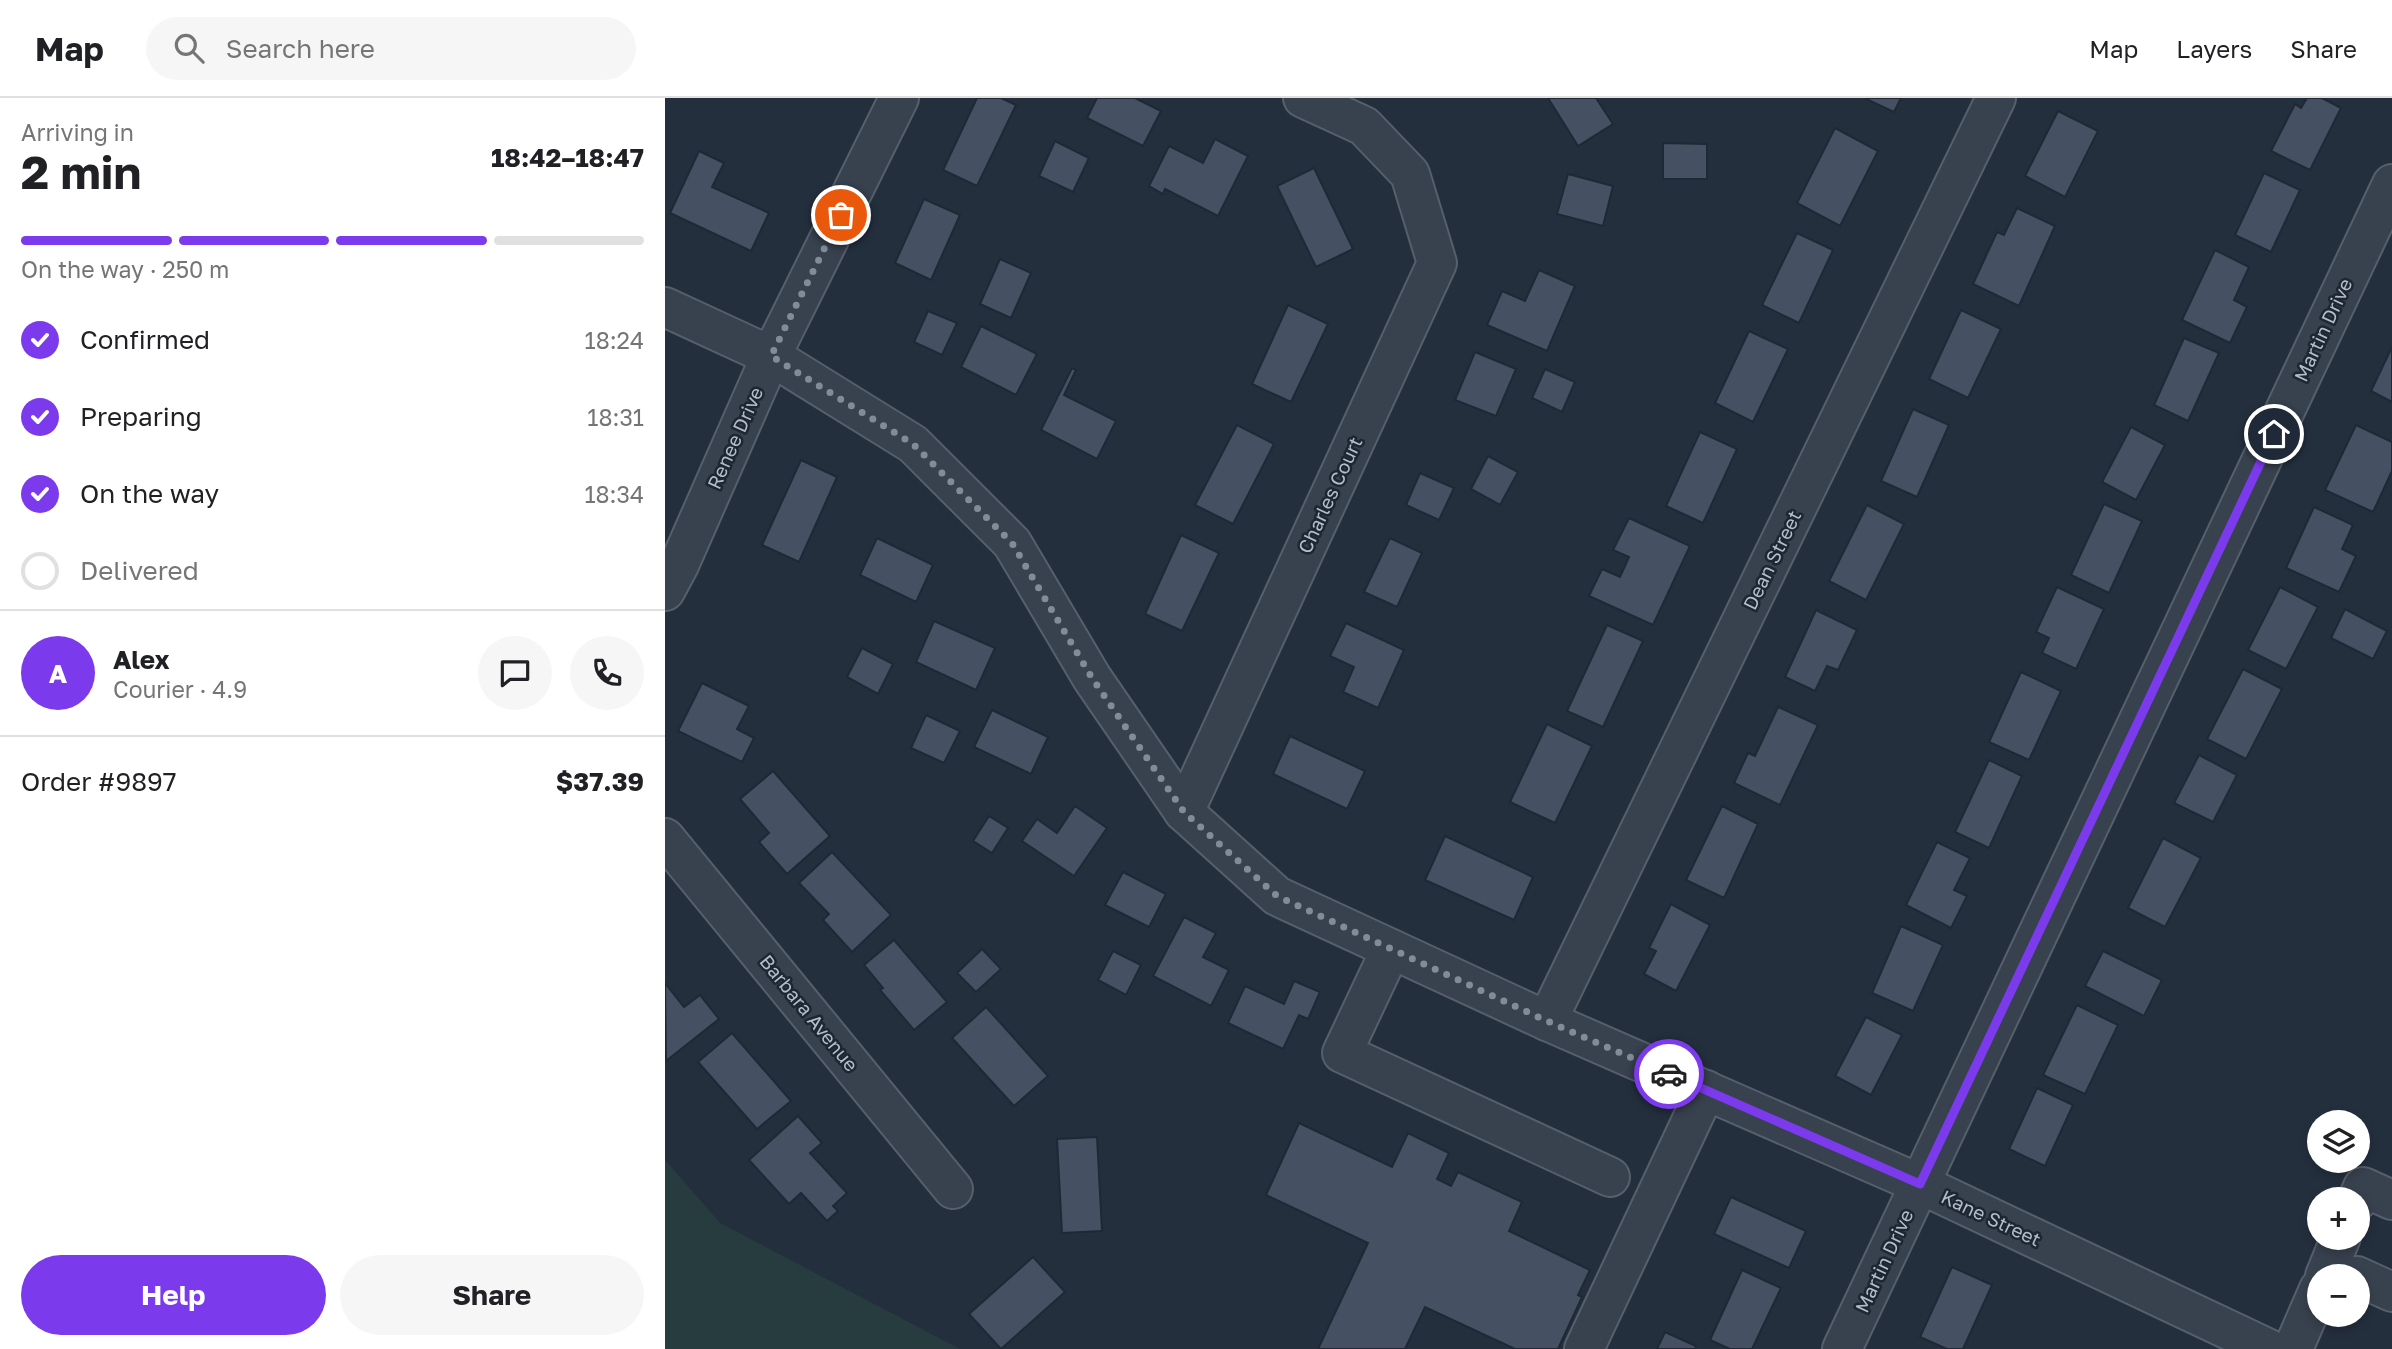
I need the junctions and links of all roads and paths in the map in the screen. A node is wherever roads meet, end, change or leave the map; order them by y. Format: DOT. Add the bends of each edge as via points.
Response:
graph roads {
  1 [pos="899,98"];
  2 [pos="1303,98"];
  3 [pos="1996,98"];
  4 [pos="2392,184"];
  5 [pos="665,307"];
  6 [pos="771,356"];
  7 [pos="665,591"];
  8 [pos="1184,812"];
  9 [pos="665,838"];
  10 [pos="1391,949"];
  11 [pos="1547,1021"];
  12 [pos="1706,1090"];
  13 [pos="1610,1177"];
  14 [pos="1920,1184"];
  15 [pos="953,1189"];
  16 [pos="2370,1190"];
  17 [pos="2392,1200"];
  18 [pos="2370,1283"];
  19 [pos="2392,1292"];
  20 [pos="2307,1324"];
  21 [pos="1584,1349"];
  22 [pos="1842,1349"];
  23 [pos="2269,1349"];
  24 [pos="2293,1349"];
  1 -- 6 [label="street, Renee Drive"];
  2 -- 8 [label="street, Charles Court" via="1364,125 1410,174 1437,263"];
  3 -- 11 [label="street, Dean Street"];
  4 -- 14 [label="street, Martin Drive"];
  5 -- 6 [label="street, Kane Street"];
  6 -- 7 [label="street, Renee Drive"];
  6 -- 8 [label="street, Kane Street" via="913,444 1012,543 1092,678"];
  8 -- 10 [label="street, Kane Street" via="1277,896"];
  9 -- 15 [label="street, Barbara Avenue"];
  10 -- 11 [label="street, Kane Street"];
  10 -- 13 [label="street" via="1342,1053"];
  11 -- 12 [label="street, Kane Street"];
  12 -- 14 [label="street, Kane Street"];
  12 -- 21 [label="street"];
  14 -- 22 [label="street, Martin Drive"];
  14 -- 23 [label="street, Kane Street"];
  16 -- 17 [label="street"];
  18 -- 19 [label="street"];
  20 -- 24 [label="street"];
}
